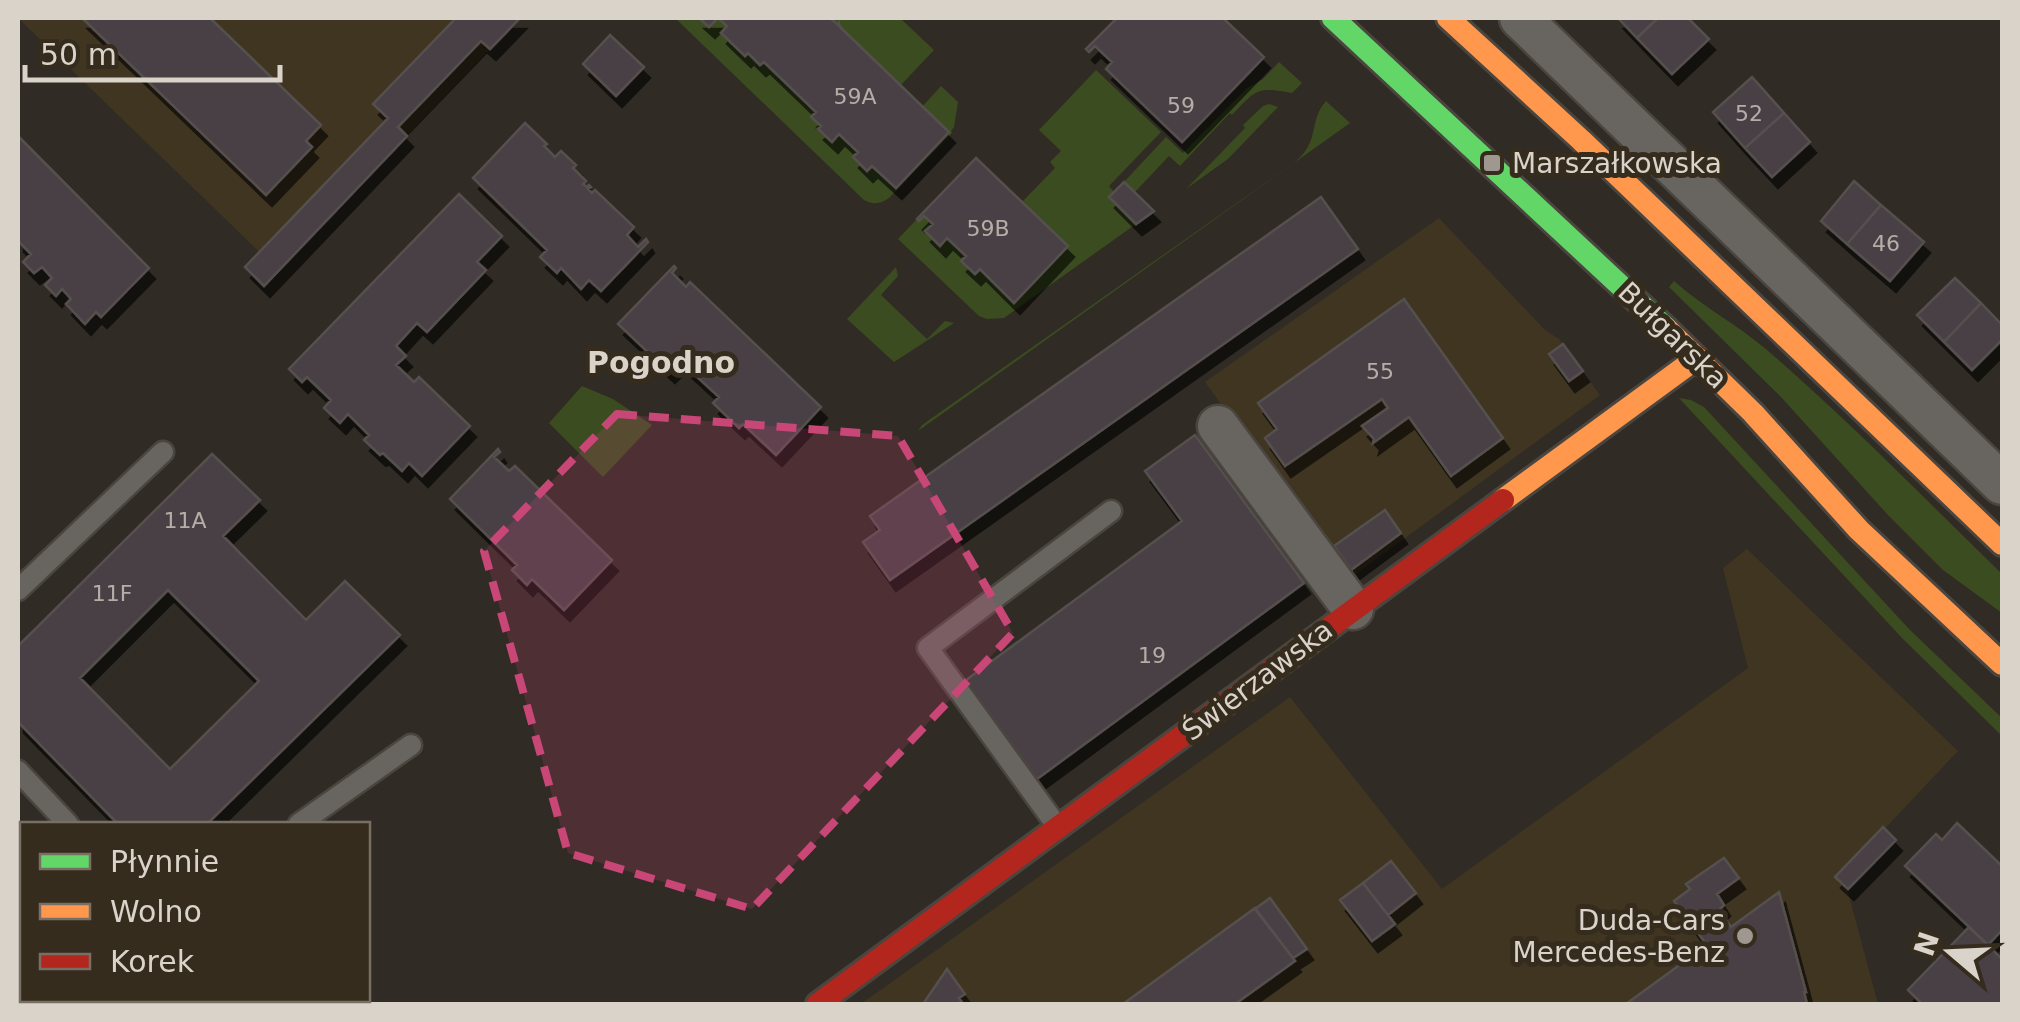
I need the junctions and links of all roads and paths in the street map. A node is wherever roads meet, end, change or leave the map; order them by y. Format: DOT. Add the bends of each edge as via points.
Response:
graph roads {
  1 [pos="1333,18"];
  2 [pos="1449,18"];
  3 [pos="1520,18"];
  4 [pos="1696,358"];
  5 [pos="1218,426"];
  6 [pos="164,452"];
  7 [pos="2002,484"];
  8 [pos="1110,511"];
  9 [pos="2002,544"];
  10 [pos="18,590"];
  11 [pos="1352,608"];
  12 [pos="2002,664"];
  13 [pos="411,745"];
  14 [pos="18,771"];
  15 [pos="66,822"];
  16 [pos="302,822"];
  17 [pos="1058,828"];
  18 [pos="826,1002"];
  1 -- 4 [label="street, Bułgarska"];
  2 -- 9 [label="street"];
  3 -- 7 [label="street"];
  4 -- 11 [label="street, Świerzawska"];
  4 -- 12 [label="street, Bułgarska" via="1860,530"];
  5 -- 11 [label="street"];
  6 -- 10 [label="lane"];
  8 -- 17 [label="lane" via="928,648"];
  11 -- 17 [label="street, Świerzawska"];
  13 -- 16 [label="lane"];
  14 -- 15 [label="lane"];
  17 -- 18 [label="street, Świerzawska"];
}
